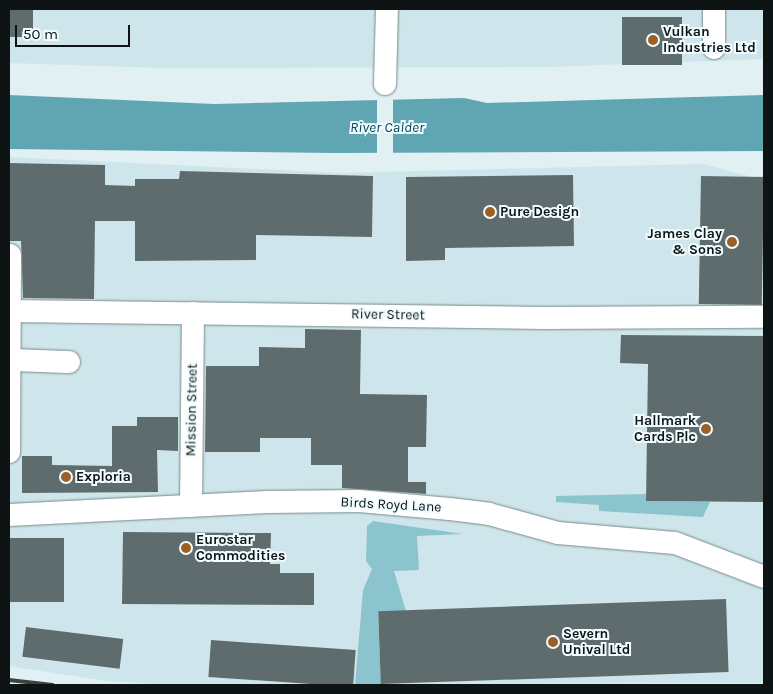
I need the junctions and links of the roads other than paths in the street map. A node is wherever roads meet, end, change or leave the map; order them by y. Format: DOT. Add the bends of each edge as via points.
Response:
graph roads {
  1 [pos="386,9"];
  2 [pos="714,9"];
  3 [pos="714,48"];
  4 [pos="385,84"];
  5 [pos="10,255"];
  6 [pos="11,311"];
  7 [pos="193,313"];
  8 [pos="764,317"];
  9 [pos="11,360"];
  10 [pos="69,362"];
  11 [pos="9,452"];
  12 [pos="191,506"];
  13 [pos="9,515"];
  14 [pos="764,577"];
  1 -- 4 [label="street"];
  2 -- 3 [label="street"];
  5 -- 6 [label="street"];
  6 -- 7 [label="street, River Street"];
  6 -- 9 [label="street"];
  7 -- 8 [label="street, River Street"];
  7 -- 12 [label="street, Mission Street"];
  9 -- 10 [label="street"];
  9 -- 11 [label="street"];
  12 -- 13 [label="street, Birds Royd Lane"];
  12 -- 14 [label="street, Birds Royd Lane" via="359,502 450,509 489,514 558,533 675,543"];
}
